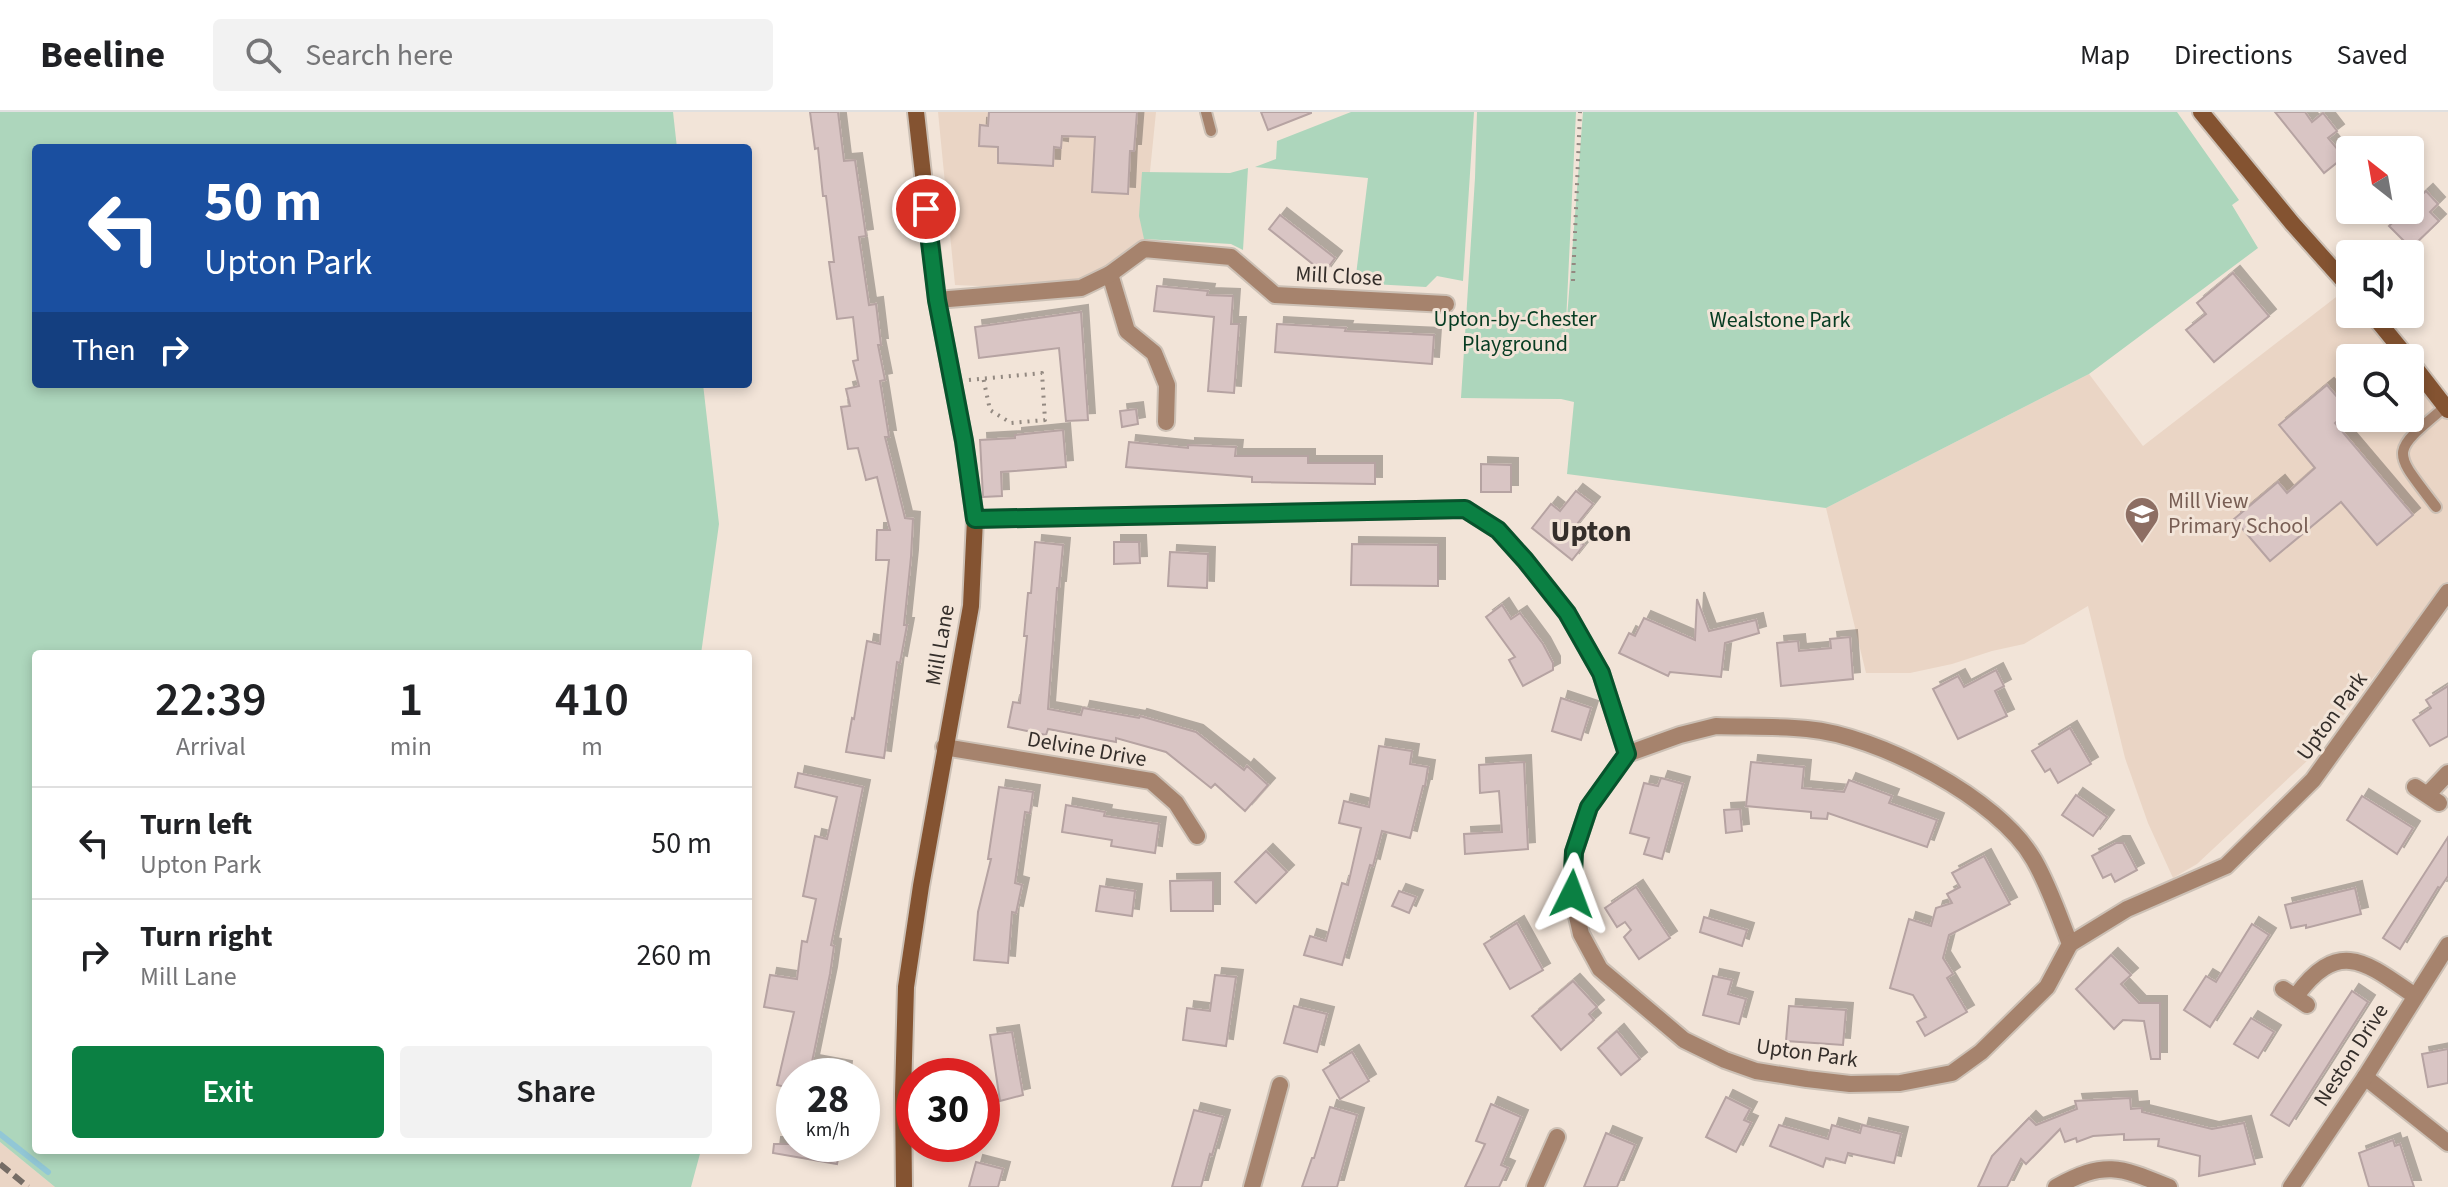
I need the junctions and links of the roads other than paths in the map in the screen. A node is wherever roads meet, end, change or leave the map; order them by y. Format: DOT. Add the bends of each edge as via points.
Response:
graph roads {
  1 [pos="916,112"];
  2 [pos="1206,112"];
  3 [pos="2201,112"];
  4 [pos="1211,131"];
  5 [pos="2336,272"];
  6 [pos="1110,274"];
  7 [pos="937,300"];
  8 [pos="1446,304"];
  9 [pos="2384,328"];
  10 [pos="2397,344"];
  11 [pos="2424,378"];
  12 [pos="2447,408"];
  13 [pos="1166,422"];
  14 [pos="2436,507"];
  15 [pos="975,519"];
  16 [pos="2448,592"];
  17 [pos="944,747"];
  18 [pos="1627,754"];
  19 [pos="2448,773"];
  20 [pos="2427,795"];
  21 [pos="1197,836"];
  22 [pos="2070,944"];
  23 [pos="2448,945"];
  24 [pos="2415,996"];
  25 [pos="2295,997"];
  26 [pos="2365,1077"];
  27 [pos="1280,1085"];
  28 [pos="1557,1137"];
  29 [pos="2448,1143"];
  30 [pos="904,1187"];
  31 [pos="1252,1187"];
  32 [pos="1535,1187"];
  33 [pos="2056,1187"];
  34 [pos="2169,1187"];
  35 [pos="2291,1187"];
  1 -- 7 [label="street, Mill Lane"];
  2 -- 4 [label="lane"];
  3 -- 5 [label="street"];
  6 -- 7 [label="street, Mill Close" via="1081,288"];
  6 -- 8 [label="street, Mill Close" via="1144,249 1158,250 1231,257 1275,295"];
  6 -- 13 [label="street" via="1127,331 1154,353 1167,385"];
  7 -- 15 [label="street, Mill Lane"];
  9 -- 10 [label="street"];
  11 -- 12 [label="street"];
  12 -- 14 [label="lane" via="2412,434 2401,455"];
  15 -- 17 [label="street, Mill Lane" via="971,606"];
  15 -- 18 [label="street" via="1465,509 1498,530 1567,613 1601,673"];
  16 -- 22 [label="street, Upton Park" via="2313,780 2226,866 2127,909"];
  17 -- 21 [label="street, Delvine Drive" via="1151,781 1176,803"];
  17 -- 30 [label="street, Mill Lane" via="906,987"];
  18 -- 22 [label="street" via="1716,726 1810,729 1891,752 1995,813 2033,857"];
  18 -- 22 [label="street, Upton Park" via="1589,807 1574,852 1572,894 1581,934 1600,969 1634,999 1684,1040 1725,1060 1756,1071 1850,1084 1900,1083 1952,1073 2047,987"];
  19 -- 20 [label="street"];
  23 -- 24 [label="street, Neston Drive"];
  24 -- 25 [label="street" via="2354,960 2334,963 2310,976"];
  24 -- 26 [label="street, Neston Drive"];
  26 -- 29 [label="street"];
  26 -- 35 [label="street, Neston Drive"];
  27 -- 31 [label="street"];
  28 -- 32 [label="street"];
  33 -- 34 [label="street" via="2101,1169 2129,1170"];
}
